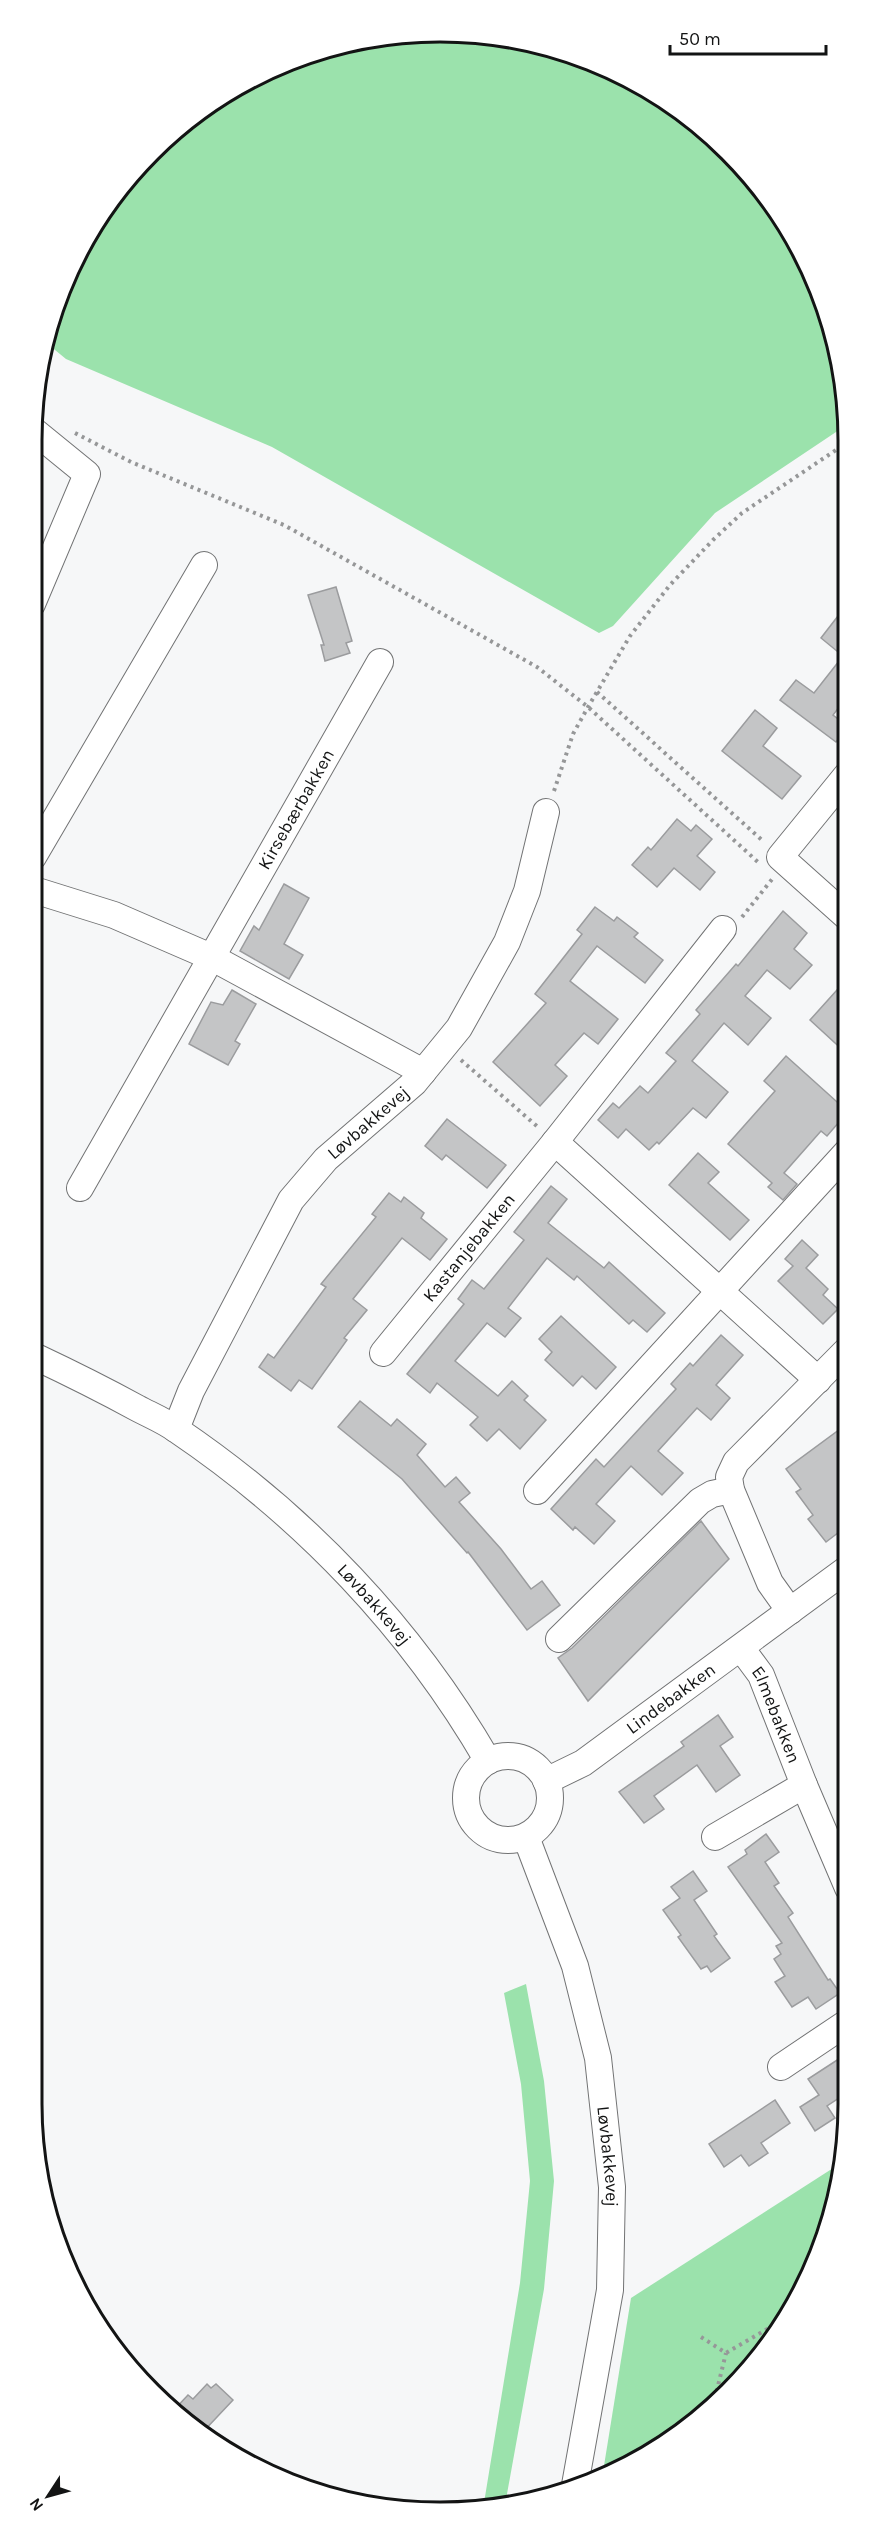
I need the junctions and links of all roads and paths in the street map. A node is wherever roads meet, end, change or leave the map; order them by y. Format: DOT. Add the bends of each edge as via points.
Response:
graph roads {
  1 [pos="74,432"];
  2 [pos="42,437"];
  3 [pos="838,449"];
  4 [pos="204,565"];
  5 [pos="42,580"];
  6 [pos="380,662"];
  7 [pos="597,692"];
  8 [pos="588,707"];
  9 [pos="838,786"];
  10 [pos="546,812"];
  11 [pos="42,842"];
  12 [pos="773,867"];
  13 [pos="782,884"];
  14 [pos="42,893"];
  15 [pos="838,911"];
  16 [pos="731,925"];
  17 [pos="211,957"];
  18 [pos="445,1046"];
  19 [pos="423,1072"];
  20 [pos="555,1142"];
  21 [pos="838,1162"];
  22 [pos="80,1188"];
  23 [pos="720,1293"];
  24 [pos="382,1353"];
  25 [pos="838,1359"];
  26 [pos="42,1360"];
  27 [pos="818,1380"];
  28 [pos="176,1428"];
  29 [pos="731,1490"];
  30 [pos="537,1491"];
  31 [pos="838,1576"];
  32 [pos="790,1611"];
  33 [pos="559,1639"];
  34 [pos="741,1648"];
  35 [pos="488,1761"];
  36 [pos="546,1781"];
  37 [pos="804,1785"];
  38 [pos="526,1837"];
  39 [pos="715,1837"];
  40 [pos="838,1865"];
  41 [pos="838,2029"];
  42 [pos="782,2067"];
  43 [pos="769,2328"];
  44 [pos="701,2337"];
  45 [pos="726,2353"];
  46 [pos="717,2389"];
  47 [pos="576,2478"];
  1 -- 8 [label="path" via="131,462 284,525 537,667"];
  2 -- 5 [label="street" via="87,474"];
  3 -- 7 [label="path" via="742,513 713,540 670,585 630,636"];
  4 -- 11 [label="street"];
  6 -- 17 [label="street, Kirsebærbakken"];
  7 -- 8 [label="path"];
  7 -- 12 [label="path"];
  8 -- 10 [label="path" via="573,734"];
  8 -- 12 [label="path"];
  9 -- 12 [label="street"];
  10 -- 18 [label="street, Løvbakkevej" via="526,891 507,942"];
  12 -- 13 [label="path"];
  12 -- 15 [label="street"];
  12 -- 16 [label="path"];
  14 -- 17 [label="street" via="114,915"];
  16 -- 20 [label="street, Kastanjebakken"];
  17 -- 19 [label="street"];
  17 -- 22 [label="street, Kirsebærbakken"];
  18 -- 19 [label="street, Løvbakkevej"];
  18 -- 20 [label="path"];
  19 -- 28 [label="street, Løvbakkevej" via="326,1159 291,1200 191,1391"];
  20 -- 23 [label="street"];
  20 -- 24 [label="street, Kastanjebakken"];
  21 -- 23 [label="street"];
  23 -- 27 [label="street"];
  23 -- 30 [label="street"];
  25 -- 27 [label="street"];
  26 -- 28 [label="street, Løvbakkevej"];
  27 -- 29 [label="street" via="736,1462 729,1477"];
  28 -- 35 [label="street, Løvbakkevej" via="283,1512 351,1577 415,1652"];
  29 -- 32 [label="street" via="770,1583"];
  29 -- 33 [label="street" via="700,1501"];
  31 -- 32 [label="street, Lindebakken"];
  32 -- 34 [label="street, Lindebakken"];
  34 -- 36 [label="street, Lindebakken" via="583,1763"];
  34 -- 37 [label="street, Elmebakken" via="761,1675"];
  35 -- 36 [label="street" via="521,1758 539,1770"];
  35 -- 38 [label="street" via="479,1767 467,1786 465,1797 470,1818 476,1827 495,1839"];
  36 -- 38 [label="street" via="548,1811 537,1830"];
  37 -- 39 [label="street, Elmebakken"];
  37 -- 40 [label="street, Elmebakken"];
  38 -- 47 [label="street, Løvbakkevej" via="575,1966 584,2001 598,2058 612,2187 610,2290"];
  41 -- 42 [label="street"];
  43 -- 45 [label="path"];
  44 -- 45 [label="path"];
  45 -- 46 [label="path"];
}
